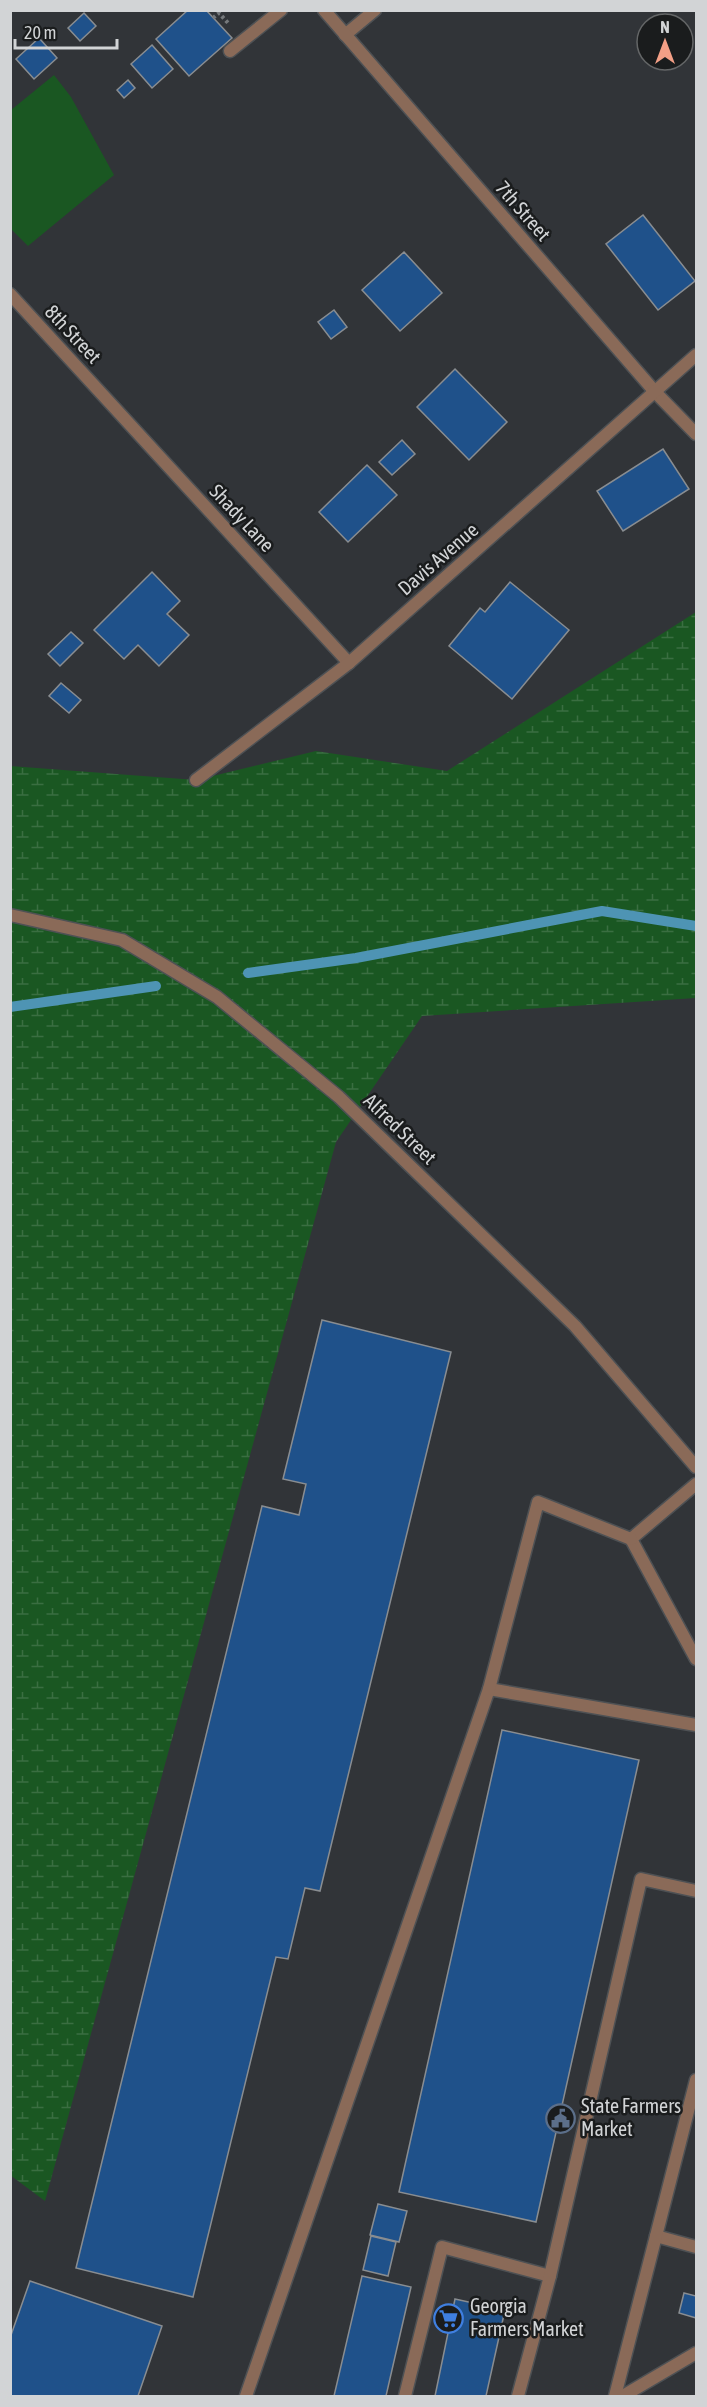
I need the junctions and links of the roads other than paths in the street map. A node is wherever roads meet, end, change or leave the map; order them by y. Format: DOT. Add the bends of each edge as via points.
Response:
graph roads {
  1 [pos="281,10"];
  2 [pos="324,10"];
  3 [pos="375,10"];
  4 [pos="345,35"];
  5 [pos="230,51"];
  6 [pos="10,294"];
  7 [pos="696,355"];
  8 [pos="656,393"];
  9 [pos="107,399"];
  10 [pos="696,434"];
  11 [pos="349,663"];
  12 [pos="196,780"];
  13 [pos="10,915"];
  14 [pos="696,1467"];
  15 [pos="696,1484"];
  16 [pos="631,1539"];
  17 [pos="696,1659"];
  18 [pos="489,1689"];
  19 [pos="696,1725"];
  20 [pos="696,1891"];
  21 [pos="696,2080"];
  22 [pos="656,2236"];
  23 [pos="696,2247"];
  24 [pos="550,2276"];
  25 [pos="696,2353"];
  26 [pos="246,2397"];
  27 [pos="405,2397"];
  28 [pos="518,2397"];
  29 [pos="615,2397"];
  30 [pos="623,2397"];
  1 -- 5 [label="street"];
  2 -- 4 [label="street, 7th Street"];
  3 -- 4 [label="street"];
  4 -- 8 [label="street, 7th Street"];
  6 -- 9 [label="street, 8th Street"];
  7 -- 8 [label="street, Davis Avenue"];
  8 -- 10 [label="street, 7th Street"];
  8 -- 11 [label="street, Davis Avenue"];
  9 -- 11 [label="street, Shady Lane"];
  11 -- 12 [label="street, Davis Avenue"];
  13 -- 14 [label="street, Alfred Street" via="122,940 217,997 339,1097 575,1326"];
  15 -- 16 [label="street"];
  16 -- 17 [label="street"];
  16 -- 18 [label="street" via="538,1502"];
  18 -- 19 [label="street"];
  18 -- 26 [label="street"];
  20 -- 24 [label="street" via="641,1879"];
  21 -- 22 [label="street"];
  22 -- 23 [label="street"];
  22 -- 29 [label="street"];
  24 -- 27 [label="street" via="442,2247"];
  24 -- 28 [label="street"];
  25 -- 30 [label="street"];
}
